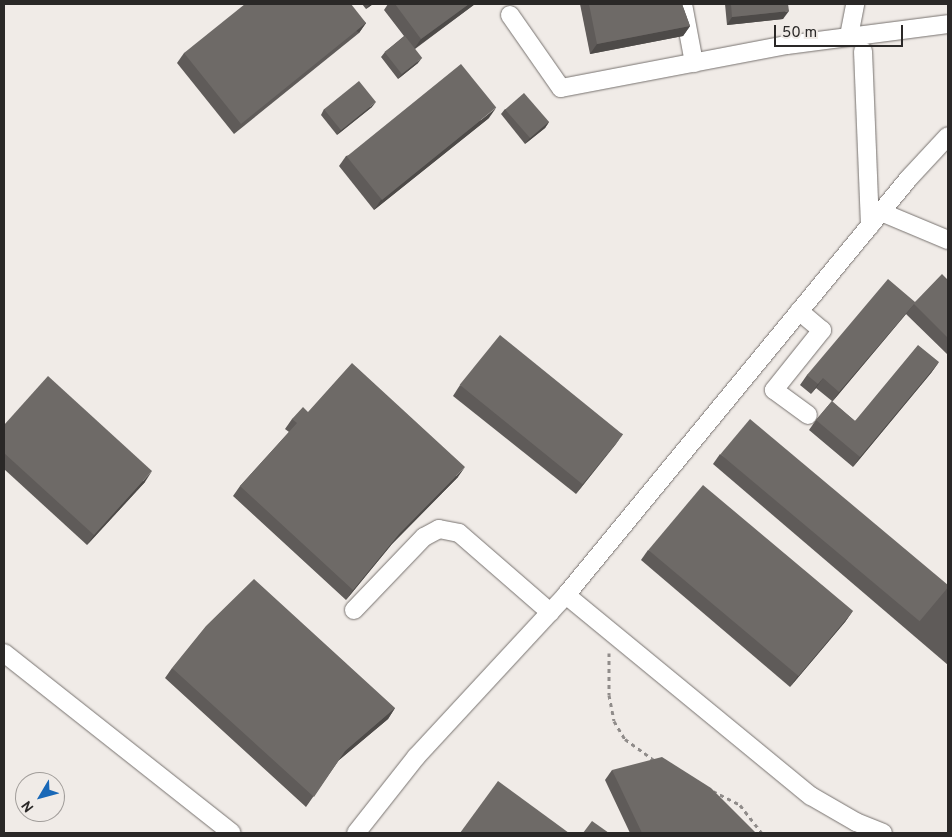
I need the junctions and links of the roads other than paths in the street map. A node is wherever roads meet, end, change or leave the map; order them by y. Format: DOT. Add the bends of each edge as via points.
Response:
graph roads {
  1 [pos="683,4"];
  2 [pos="855,4"];
  3 [pos="510,15"];
  4 [pos="948,24"];
  5 [pos="849,36"];
  6 [pos="863,51"];
  7 [pos="694,63"];
  8 [pos="948,136"];
  9 [pos="881,212"];
  10 [pos="870,226"];
  11 [pos="948,240"];
  12 [pos="799,311"];
  13 [pos="808,415"];
  14 [pos="566,595"];
  15 [pos="354,610"];
  16 [pos="550,612"];
  17 [pos="4,653"];
  18 [pos="232,833"];
  19 [pos="356,833"];
  20 [pos="883,833"];
  1 -- 7 [label="lane"];
  2 -- 5 [label="lane"];
  3 -- 7 [label="lane" via="561,88"];
  4 -- 5 [label="lane"];
  5 -- 7 [label="lane"];
  6 -- 10 [label="lane"];
  8 -- 9 [label="lane"];
  9 -- 10 [label="lane"];
  9 -- 11 [label="lane"];
  10 -- 12 [label="lane"];
  12 -- 13 [label="lane" via="822,330 774,390"];
  12 -- 14 [label="lane"];
  14 -- 16 [label="lane"];
  14 -- 20 [label="lane" via="811,796 856,822"];
  15 -- 16 [label="lane" via="424,537 439,529 459,533"];
  16 -- 19 [label="lane" via="416,757"];
  17 -- 18 [label="lane"];
}
